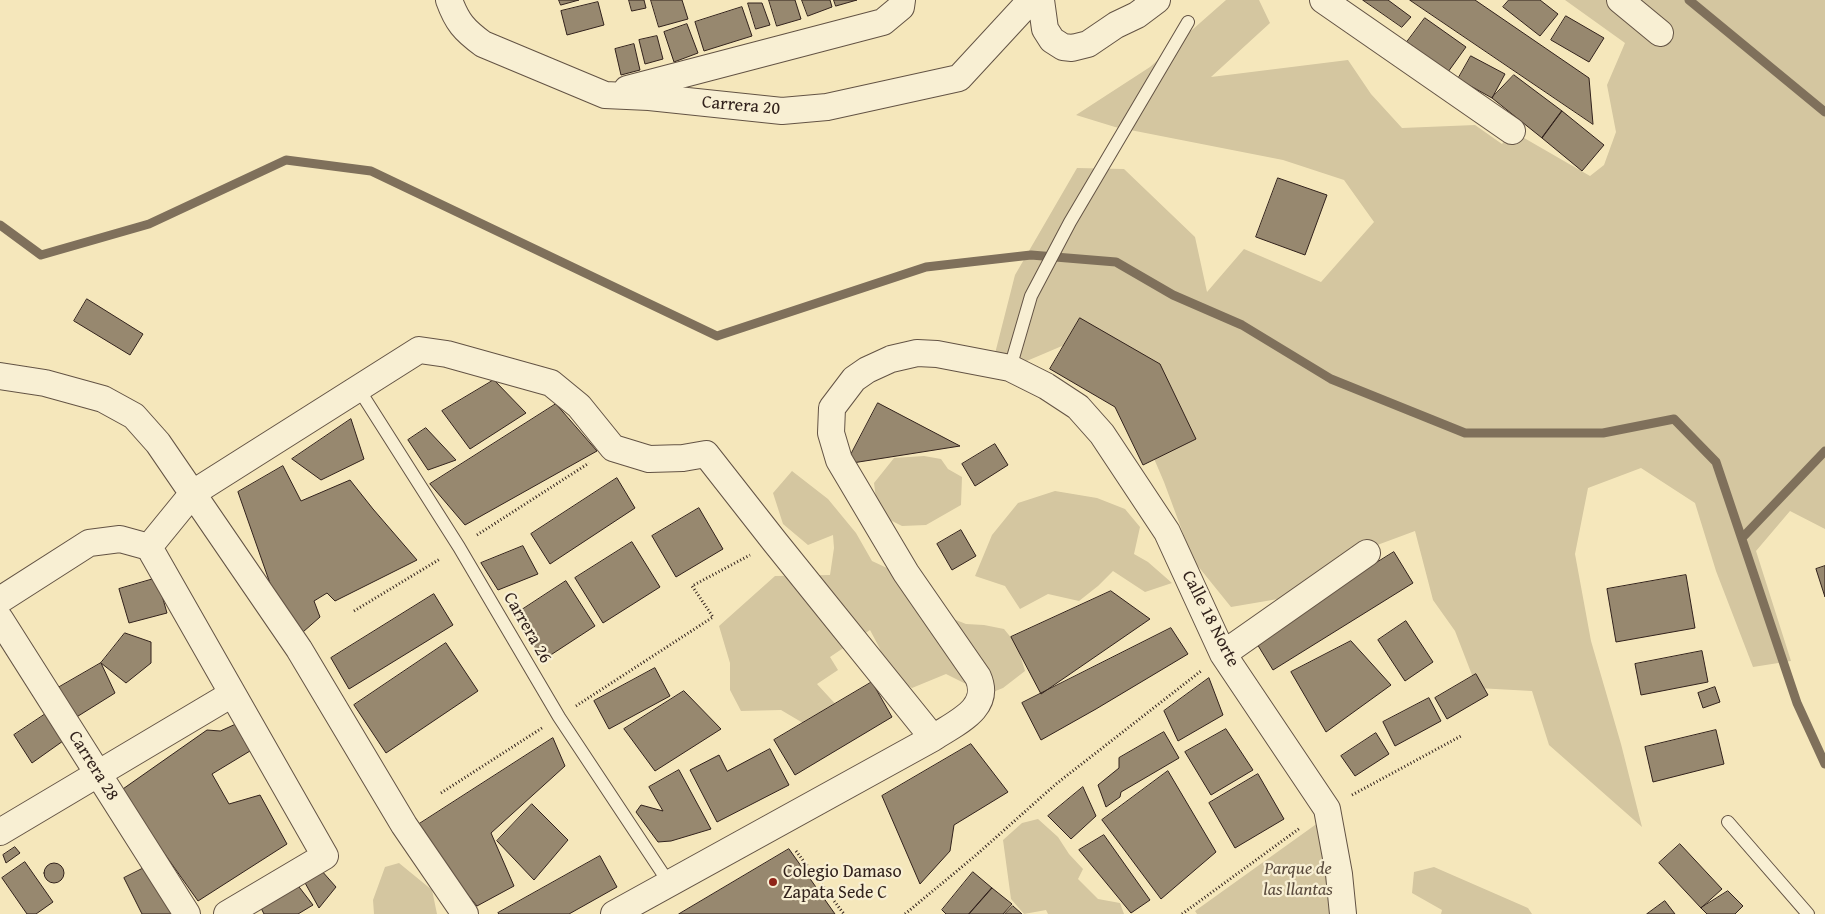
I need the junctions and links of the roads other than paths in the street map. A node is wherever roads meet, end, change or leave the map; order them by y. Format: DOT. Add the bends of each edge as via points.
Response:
graph roads {
  1 [pos="448,0"];
  2 [pos="902,0"];
  3 [pos="1031,0"];
  4 [pos="1041,0"];
  5 [pos="1158,0"];
  6 [pos="1322,0"];
  7 [pos="1620,0"];
  8 [pos="1188,22"];
  9 [pos="1660,33"];
  10 [pos="605,95"];
  11 [pos="1512,131"];
  12 [pos="1010,368"];
  13 [pos="0,376"];
  14 [pos="358,388"];
  15 [pos="192,493"];
  16 [pos="149,547"];
  17 [pos="1367,553"];
  18 [pos="0,600"];
  19 [pos="0,619"];
  20 [pos="1223,654"];
  21 [pos="232,694"];
  22 [pos="933,738"];
  23 [pos="98,774"];
  24 [pos="1728,822"];
  25 [pos="0,832"];
  26 [pos="669,883"];
  27 [pos="187,914"];
  28 [pos="228,914"];
  29 [pos="464,914"];
  30 [pos="614,914"];
  31 [pos="1343,914"];
  32 [pos="1808,914"];
  1 -- 10 [label="street, Carrera 20" via="456,20 483,44"];
  2 -- 10 [label="street" via="901,7 883,22"];
  3 -- 10 [label="street, Carrera 20" via="959,78 879,96 827,107 782,111"];
  4 -- 5 [label="street" via="1045,29 1052,40 1072,48 1088,44"];
  6 -- 11 [label="street"];
  7 -- 9 [label="street"];
  8 -- 12 [label="lane" via="1070,222 1031,296"];
  12 -- 20 [label="street, Calle 18 Norte" via="1078,407 1102,434 1167,532"];
  12 -- 22 [label="street, Calle 18 Norte" via="917,353 891,359 867,370 854,379 832,408 831,433 839,460 906,574 981,685 980,702 972,712"];
  13 -- 15 [label="street" via="45,383 103,399 134,416 158,443"];
  14 -- 15 [label="street"];
  14 -- 22 [label="street" via="419,350 447,354 551,383 579,406 613,448 649,459 706,454"];
  14 -- 26 [label="lane, Carrera 26" via="459,547 559,717"];
  15 -- 16 [label="street"];
  15 -- 29 [label="street" via="299,649 404,825"];
  16 -- 18 [label="street" via="120,539 89,544"];
  16 -- 21 [label="street"];
  17 -- 20 [label="street"];
  19 -- 23 [label="street, Carrera 28"];
  20 -- 31 [label="street, Calle 18 Norte" via="1327,809"];
  21 -- 23 [label="street"];
  21 -- 28 [label="street" via="325,856"];
  22 -- 26 [label="street, Calle 18 Norte"];
  23 -- 25 [label="street"];
  23 -- 27 [label="street, Carrera 28"];
  24 -- 32 [label="lane"];
  26 -- 30 [label="street, Calle 18 Norte"];
}
